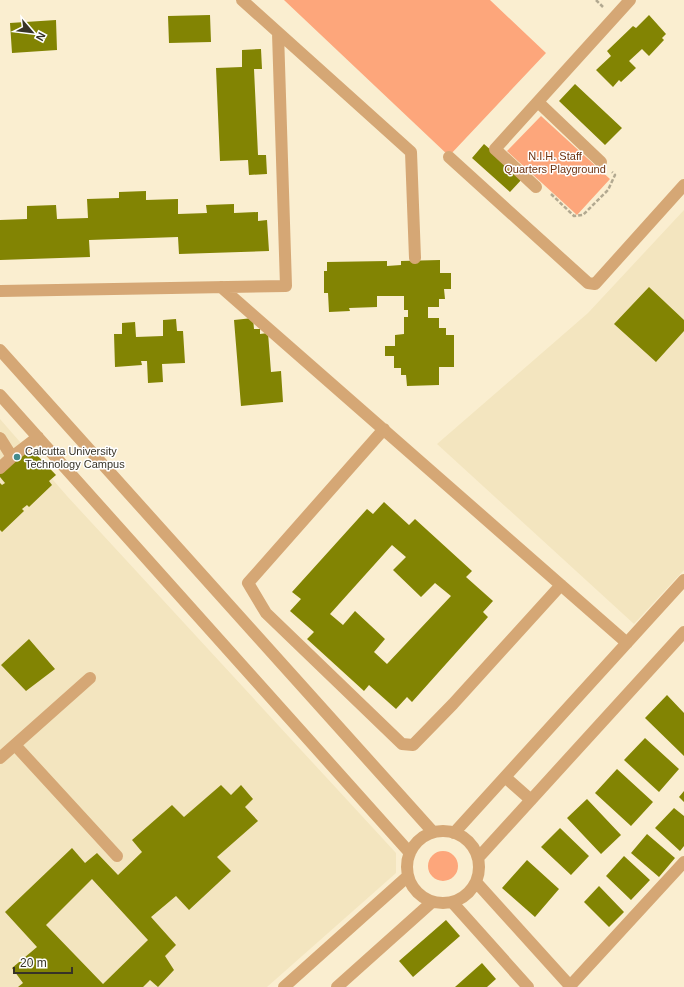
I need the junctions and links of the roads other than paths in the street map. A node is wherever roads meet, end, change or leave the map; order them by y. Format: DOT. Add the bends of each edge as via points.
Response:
graph roads {
  1 [pos="242,0"];
  2 [pos="630,0"];
  3 [pos="278,33"];
  4 [pos="538,102"];
  5 [pos="449,157"];
  6 [pos="601,162"];
  7 [pos="684,185"];
  8 [pos="536,187"];
  9 [pos="415,258"];
  10 [pos="221,287"];
  11 [pos="1,289"];
  12 [pos="0,350"];
  13 [pos="0,395"];
  14 [pos="384,429"];
  15 [pos="38,437"];
  16 [pos="0,438"];
  17 [pos="12,457"];
  18 [pos="0,468"];
  19 [pos="684,580"];
  20 [pos="561,585"];
  21 [pos="684,632"];
  22 [pos="627,643"];
  23 [pos="90,678"];
  24 [pos="15,745"];
  25 [pos="0,758"];
  26 [pos="505,777"];
  27 [pos="531,800"];
  28 [pos="433,832"];
  29 [pos="454,833"];
  30 [pos="410,853"];
  31 [pos="117,856"];
  32 [pos="478,858"];
  33 [pos="684,862"];
  34 [pos="408,876"];
  35 [pos="476,882"];
  36 [pos="432,902"];
  37 [pos="452,902"];
  38 [pos="284,987"];
  39 [pos="336,987"];
  40 [pos="528,987"];
  41 [pos="570,987"];
  1 -- 3 [label="street"];
  2 -- 4 [label="street"];
  3 -- 9 [label="street" via="411,152"];
  3 -- 10 [label="street" via="286,286"];
  4 -- 6 [label="street"];
  4 -- 8 [label="street" via="494,149"];
  5 -- 7 [label="street" via="592,285"];
  10 -- 11 [label="street"];
  10 -- 14 [label="street"];
  12 -- 28 [label="street"];
  13 -- 15 [label="street"];
  14 -- 20 [label="street"];
  14 -- 20 [label="street" via="248,584 266,614 402,744 413,745"];
  15 -- 17 [label="street"];
  15 -- 30 [label="street"];
  16 -- 17 [label="street"];
  17 -- 18 [label="street"];
  19 -- 22 [label="street"];
  20 -- 22 [label="street"];
  21 -- 27 [label="street"];
  22 -- 26 [label="street"];
  23 -- 24 [label="street"];
  24 -- 25 [label="street"];
  24 -- 31 [label="street"];
  26 -- 27 [label="street"];
  26 -- 29 [label="street"];
  27 -- 32 [label="street"];
  28 -- 29 [label="street" via="444,830"];
  28 -- 30 [label="street" via="420,839"];
  29 -- 32 [label="street" via="470,841"];
  30 -- 34 [label="street" via="407,860"];
  32 -- 35 [label="street" via="480,864"];
  33 -- 41 [label="street"];
  34 -- 36 [label="street" via="411,885 420,895"];
  34 -- 38 [label="street"];
  35 -- 37 [label="street" via="464,897"];
  35 -- 41 [label="street"];
  36 -- 37 [label="street"];
  36 -- 39 [label="street"];
  37 -- 40 [label="street"];
}
